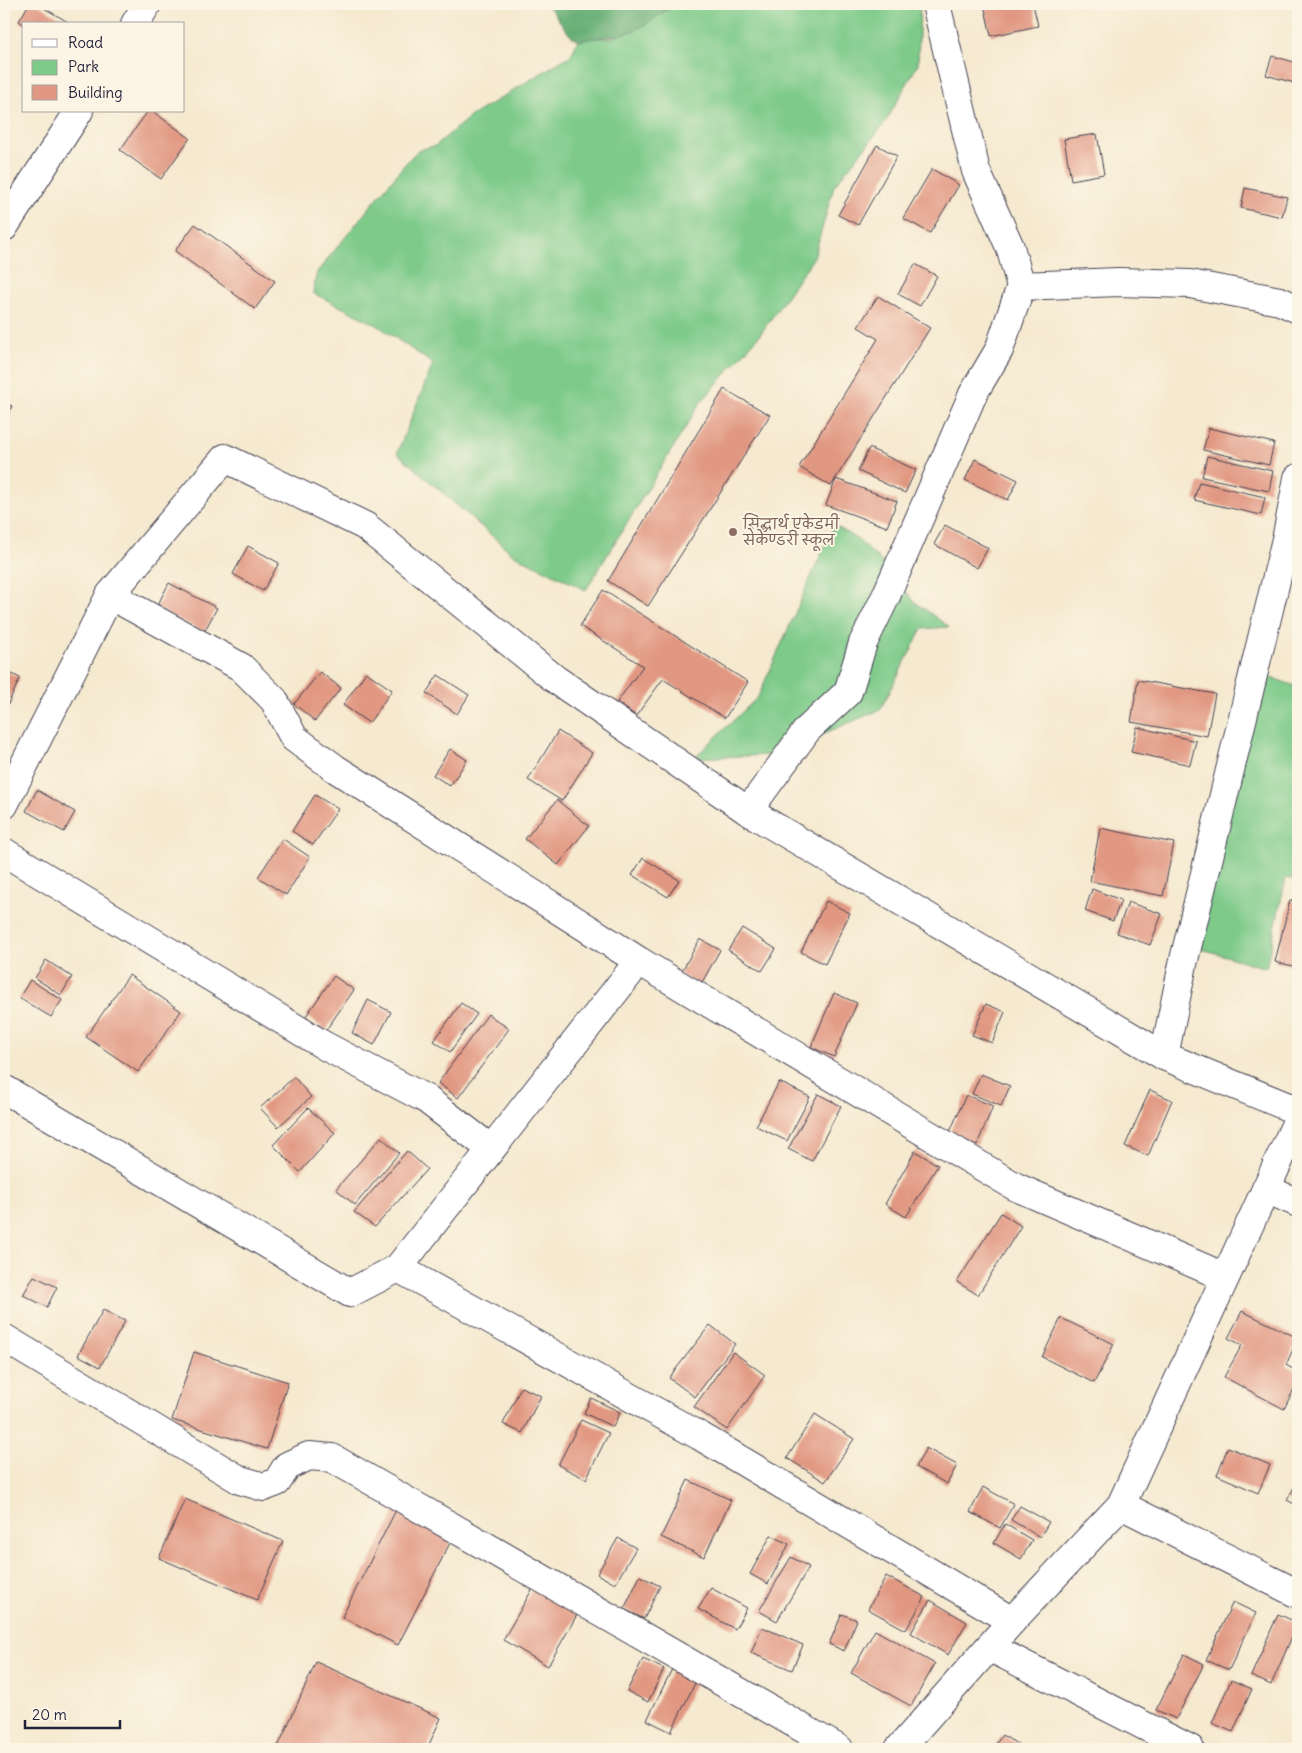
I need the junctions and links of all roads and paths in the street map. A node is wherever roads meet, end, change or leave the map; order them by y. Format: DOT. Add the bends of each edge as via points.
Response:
graph roads {
  1 [pos="147,4"];
  2 [pos="936,4"];
  3 [pos="136,22"];
  4 [pos="78,112"];
  5 [pos="4,227"];
  6 [pos="1021,286"];
  7 [pos="1298,309"];
  8 [pos="1298,478"];
  9 [pos="110,595"];
  10 [pos="4,805"];
  11 [pos="748,811"];
  12 [pos="4,852"];
  13 [pos="638,962"];
  14 [pos="1164,1056"];
  15 [pos="4,1089"];
  16 [pos="1298,1111"];
  17 [pos="1298,1119"];
  18 [pos="491,1149"];
  19 [pos="1266,1189"];
  20 [pos="1298,1203"];
  21 [pos="398,1268"];
  22 [pos="1225,1276"];
  23 [pos="4,1338"];
  24 [pos="1121,1505"];
  25 [pos="1298,1594"];
  26 [pos="1012,1621"];
  27 [pos="990,1647"];
  28 [pos="839,1749"];
  29 [pos="898,1749"];
  30 [pos="1190,1749"];
  1 -- 3 [label="street"];
  2 -- 6 [label="street" via="976,171 1010,246"];
  4 -- 5 [label="street"];
  6 -- 7 [label="street" via="1118,282 1190,284 1280,301"];
  6 -- 11 [label="street" via="999,350 973,394 863,643 848,692 807,730"];
  8 -- 14 [label="street"];
  9 -- 10 [label="street"];
  9 -- 11 [label="street" via="225,458 365,526 554,678"];
  9 -- 13 [label="street" via="241,667 274,700 294,738 329,764"];
  11 -- 14 [label="street"];
  12 -- 18 [label="street" via="325,1046 426,1099"];
  13 -- 18 [label="street"];
  13 -- 22 [label="street" via="1016,1186"];
  14 -- 16 [label="street"];
  15 -- 21 [label="street" via="350,1293"];
  17 -- 19 [label="street"];
  18 -- 21 [label="street"];
  19 -- 20 [label="street"];
  19 -- 22 [label="street"];
  21 -- 26 [label="street" via="700,1436"];
  22 -- 24 [label="street"];
  23 -- 28 [label="street" via="240,1480 264,1487 277,1482 287,1466 309,1456 332,1458"];
  24 -- 25 [label="street"];
  24 -- 26 [label="street"];
  26 -- 27 [label="street"];
  27 -- 29 [label="street"];
  27 -- 30 [label="street"];
}
